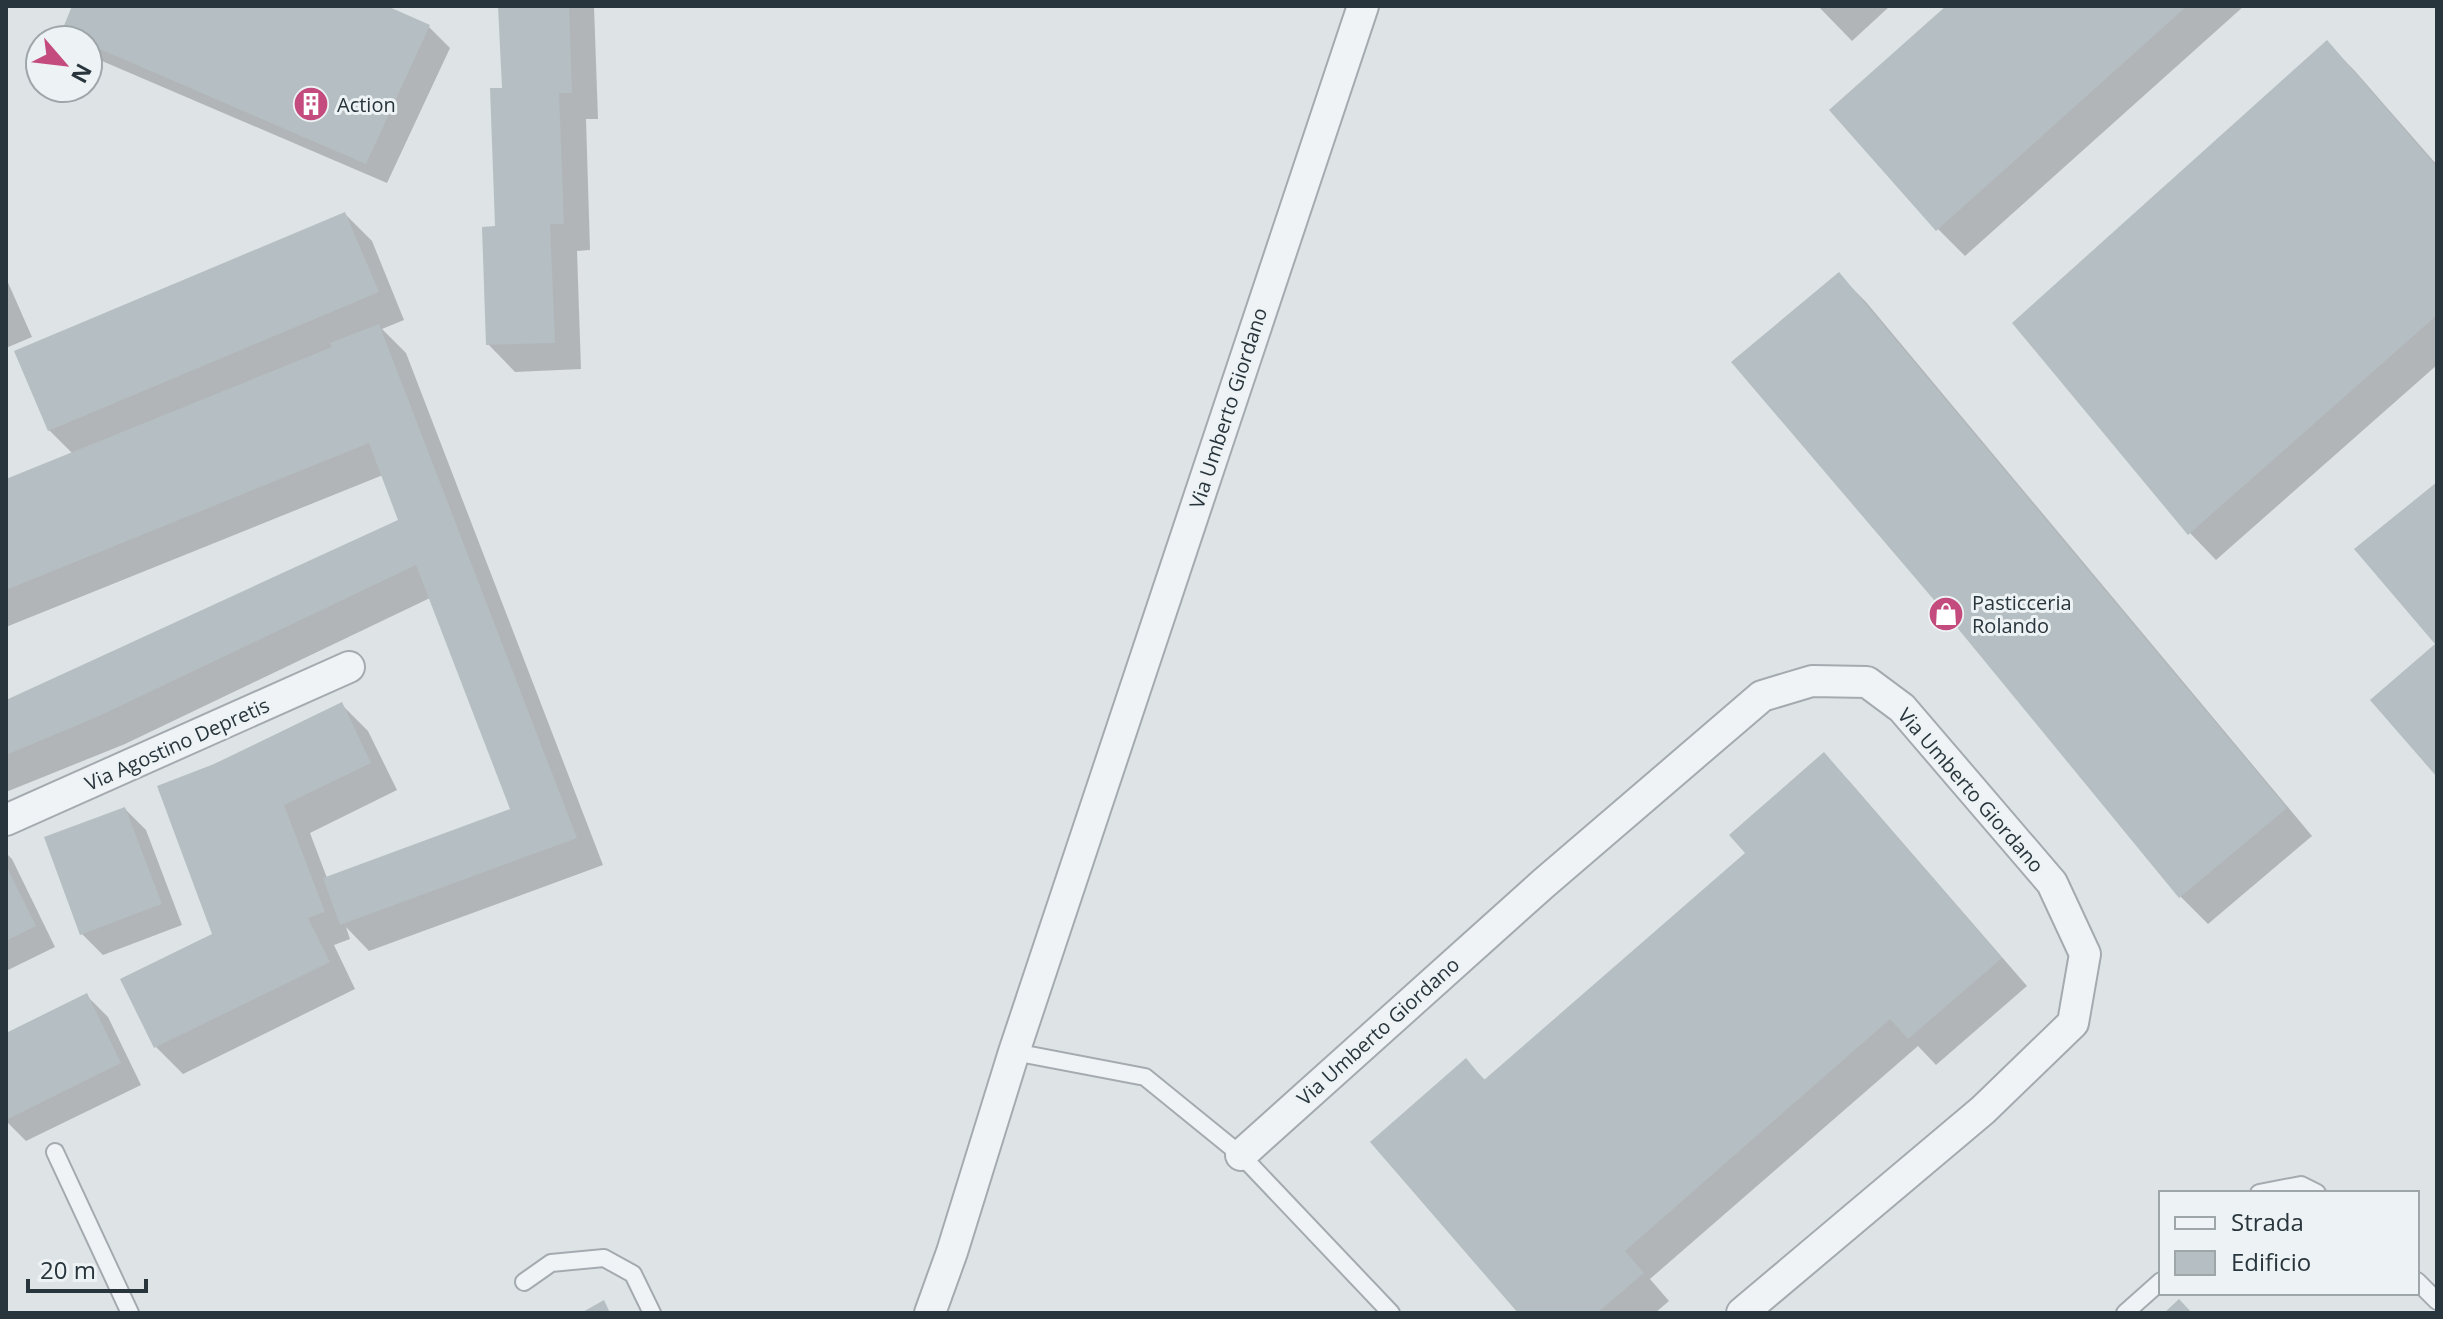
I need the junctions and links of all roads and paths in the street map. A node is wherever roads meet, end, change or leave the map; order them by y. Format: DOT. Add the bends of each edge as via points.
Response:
graph roads {
  1 [pos="1363,6"];
  2 [pos="349,667"];
  3 [pos="6,820"];
  4 [pos="1014,1052"];
  5 [pos="55,1152"];
  6 [pos="1241,1155"];
  7 [pos="2270,1191"];
  8 [pos="2313,1191"];
  9 [pos="524,1282"];
  10 [pos="2159,1283"];
  11 [pos="2419,1283"];
  12 [pos="2437,1301"];
  13 [pos="130,1313"];
  14 [pos="652,1313"];
  15 [pos="930,1313"];
  16 [pos="1391,1313"];
  17 [pos="1742,1313"];
  18 [pos="2125,1313"];
  1 -- 4 [label="street, Via Umberto Giordano"];
  2 -- 3 [label="street, Via Agostino Depretis"];
  4 -- 6 [label="lane" via="1145,1077"];
  4 -- 15 [label="street, Via Umberto Giordano"];
  5 -- 13 [label="lane"];
  6 -- 16 [label="lane"];
  6 -- 17 [label="street, Via Umberto Giordano" via="1762,696 1812,681 1867,682 1902,708 2052,883 2085,954 2073,1023 1983,1110"];
  7 -- 8 [label="lane" via="2301,1185"];
  9 -- 14 [label="lane" via="551,1263 604,1258 633,1274"];
  10 -- 18 [label="lane"];
  11 -- 12 [label="lane"];
}
